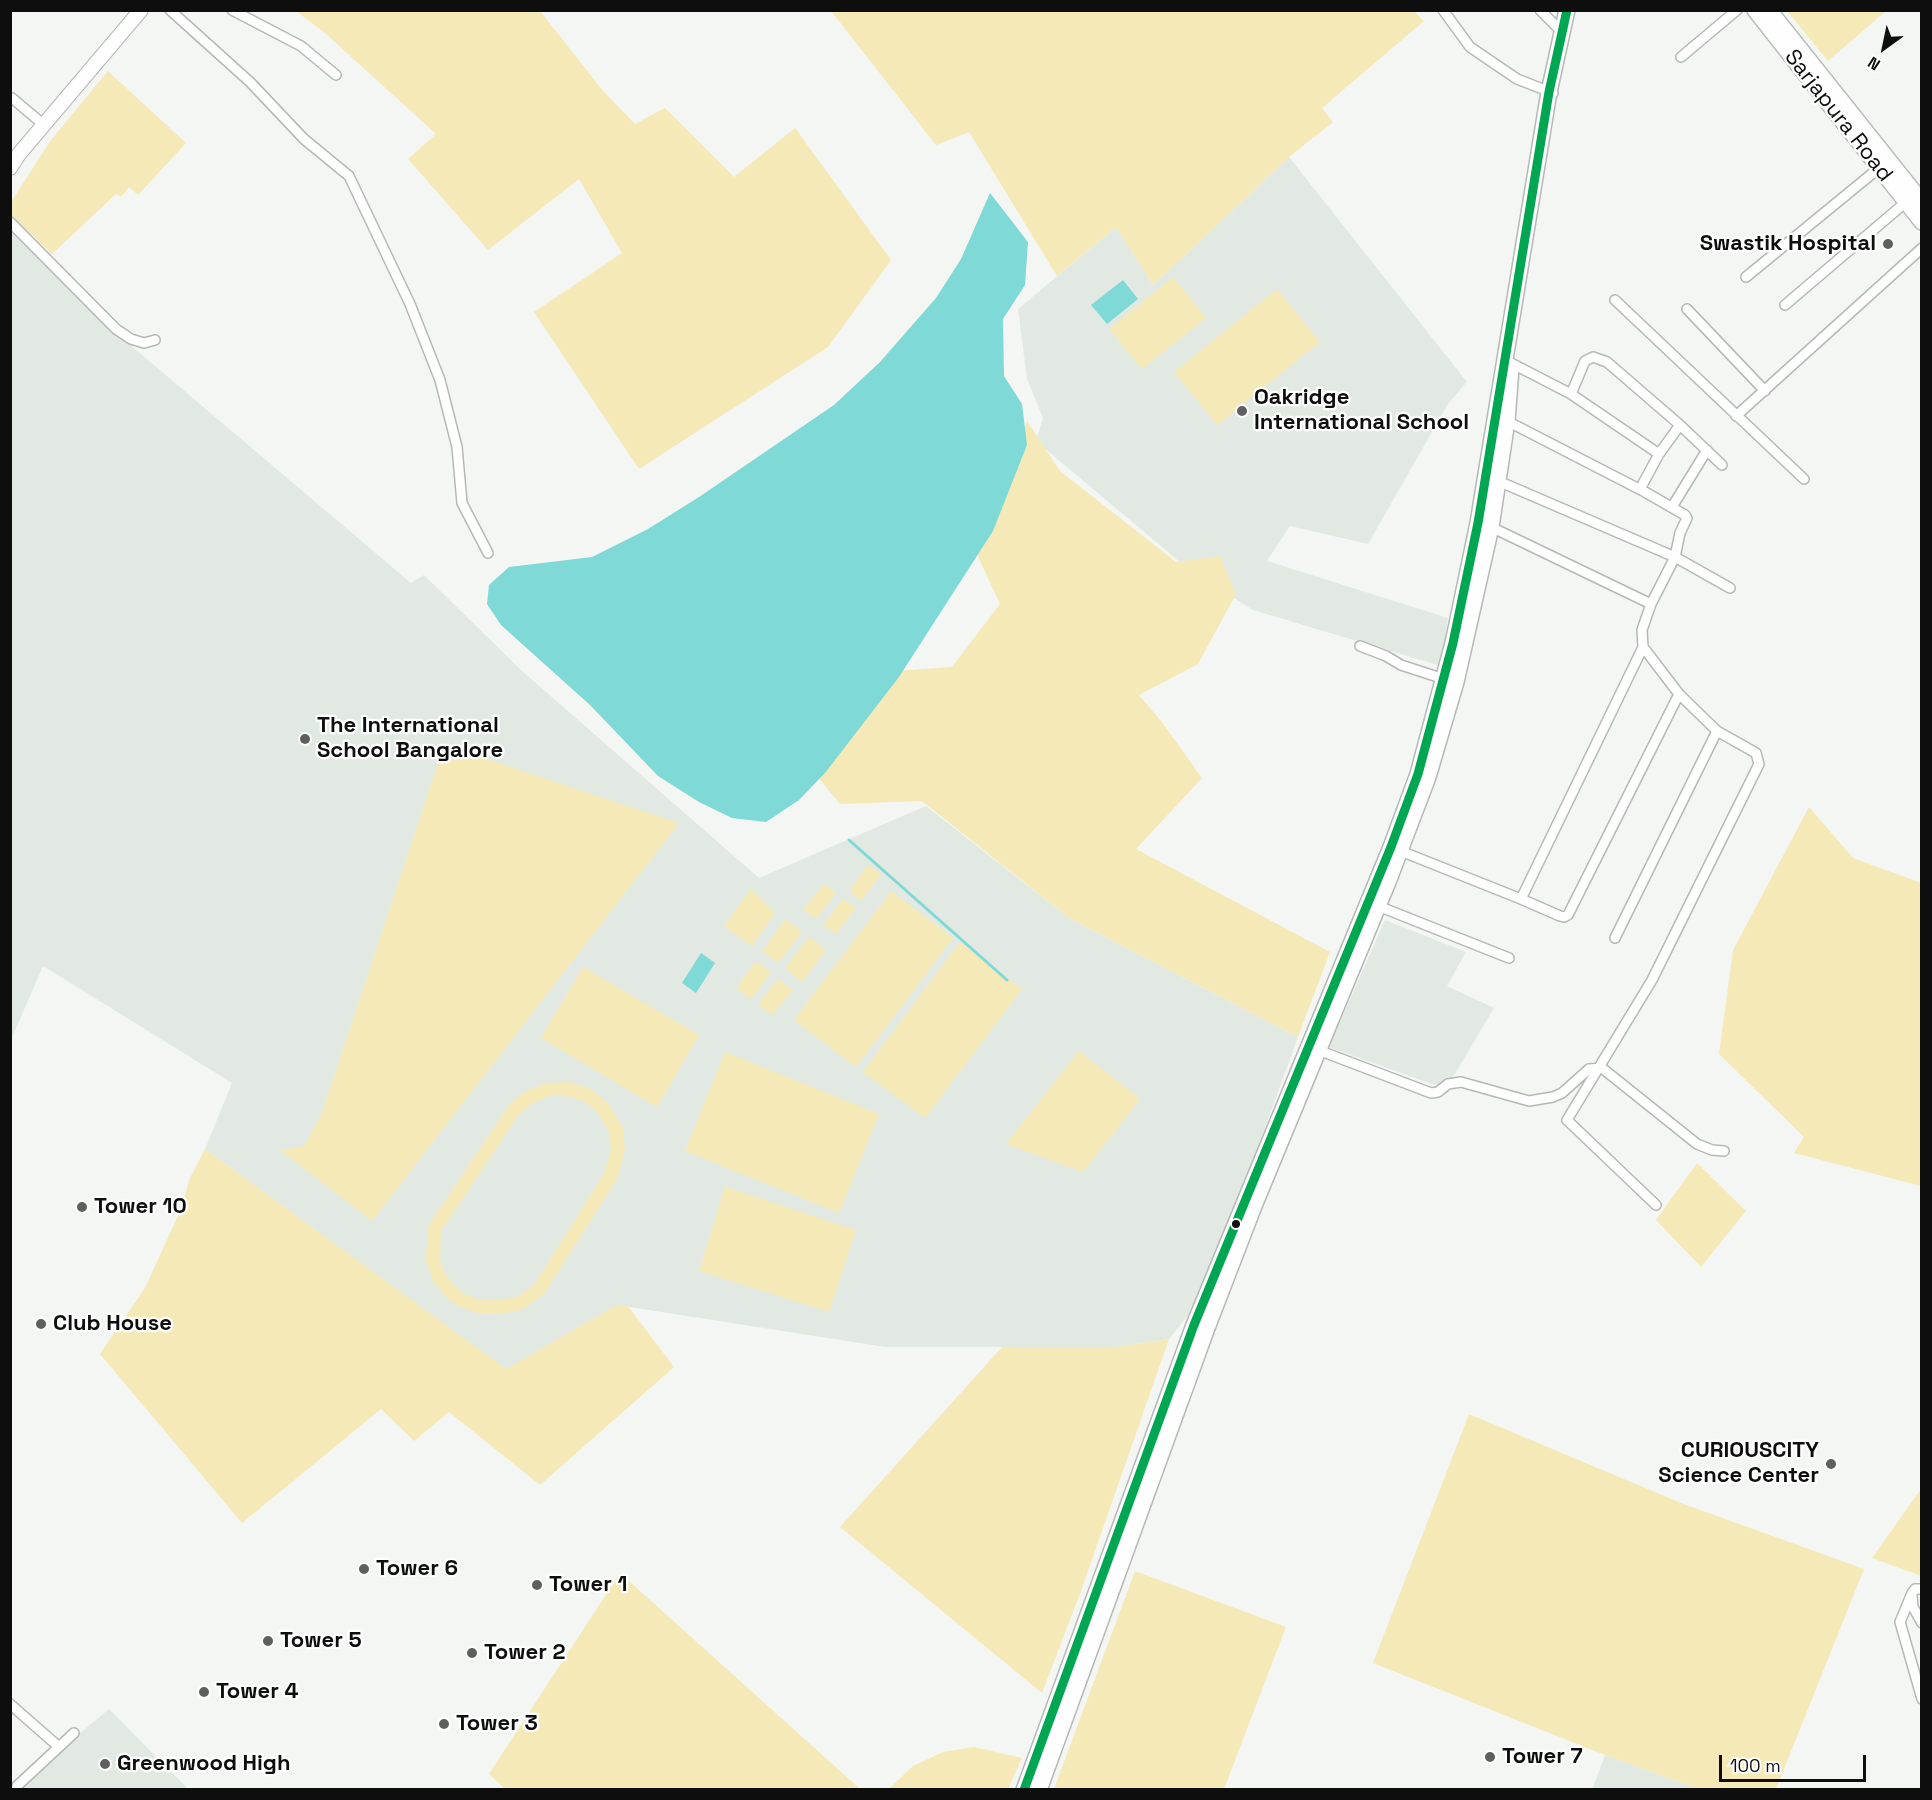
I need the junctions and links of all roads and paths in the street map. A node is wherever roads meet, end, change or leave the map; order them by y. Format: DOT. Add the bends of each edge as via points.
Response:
graph roads {
  1 [pos="141,10"];
  2 [pos="170,10"];
  3 [pos="232,10"];
  4 [pos="1443,10"];
  5 [pos="1540,10"];
  6 [pos="1566,10"];
  7 [pos="1571,10"];
  8 [pos="1737,10"];
  9 [pos="1755,10"];
  10 [pos="1769,10"];
  11 [pos="1564,35"];
  12 [pos="1681,57"];
  13 [pos="336,75"];
  14 [pos="1552,92"];
  15 [pos="12,98"];
  16 [pos="44,125"];
  17 [pos="11,166"];
  18 [pos="1879,168"];
  19 [pos="1914,202"];
  20 [pos="10,222"];
  21 [pos="1922,222"];
  22 [pos="1922,248"];
  23 [pos="1746,277"];
  24 [pos="1615,300"];
  25 [pos="1785,305"];
  26 [pos="1687,309"];
  27 [pos="156,340"];
  28 [pos="1511,363"];
  29 [pos="1765,391"];
  30 [pos="1571,394"];
  31 [pos="1736,416"];
  32 [pos="1507,421"];
  33 [pos="1680,425"];
  34 [pos="1707,450"];
  35 [pos="1659,454"];
  36 [pos="1722,465"];
  37 [pos="1804,479"];
  38 [pos="1498,481"];
  39 [pos="1640,489"];
  40 [pos="1672,507"];
  41 [pos="1491,527"];
  42 [pos="488,553"];
  43 [pos="1675,557"];
  44 [pos="1730,588"];
  45 [pos="1651,604"];
  46 [pos="1360,646"];
  47 [pos="1643,647"];
  48 [pos="1450,680"];
  49 [pos="1679,694"];
  50 [pos="1717,730"];
  51 [pos="1396,849"];
  52 [pos="1521,899"];
  53 [pos="1378,906"];
  54 [pos="1615,938"];
  55 [pos="1509,958"];
  56 [pos="1318,1050"];
  57 [pos="1600,1067"];
  58 [pos="1724,1151"];
  59 [pos="1656,1205"];
  60 [pos="1922,1589"];
  61 [pos="1912,1593"];
  62 [pos="1922,1623"];
  63 [pos="1922,1699"];
  64 [pos="10,1704"];
  65 [pos="74,1732"];
  66 [pos="59,1747"];
  67 [pos="15,1785"];
  68 [pos="1024,1790"];
  69 [pos="1039,1790"];
  1 -- 16 [label="street"];
  2 -- 42 [label="street" via="250,82 304,139 349,176 410,304 440,380 457,447 462,503"];
  3 -- 13 [label="street" via="301,46"];
  4 -- 14 [label="street" via="1470,47 1517,79"];
  5 -- 11 [label="street"];
  6 -- 11 [label="main road"];
  7 -- 11 [label="main road"];
  8 -- 12 [label="street"];
  9 -- 18 [label="main road, Sarjapura Road"];
  10 -- 19 [label="main road, Sarjapura Road"];
  11 -- 14 [label="main road"];
  14 -- 28 [label="main road"];
  14 -- 48 [label="main road"];
  15 -- 16 [label="street"];
  16 -- 17 [label="street"];
  18 -- 19 [label="main road, Sarjapura Road"];
  18 -- 23 [label="street"];
  19 -- 21 [label="main road, Sarjapura Road"];
  19 -- 25 [label="street"];
  20 -- 27 [label="street" via="116,329 144,343"];
  22 -- 29 [label="street"];
  24 -- 31 [label="street"];
  26 -- 29 [label="street"];
  28 -- 30 [label="street"];
  28 -- 32 [label="main road"];
  29 -- 31 [label="street"];
  30 -- 33 [label="street" via="1585,361 1597,357"];
  30 -- 35 [label="street"];
  31 -- 37 [label="street"];
  32 -- 38 [label="main road"];
  32 -- 39 [label="street"];
  33 -- 34 [label="street"];
  33 -- 35 [label="street"];
  34 -- 36 [label="street"];
  34 -- 40 [label="street"];
  35 -- 39 [label="street"];
  38 -- 41 [label="main road"];
  38 -- 43 [label="street"];
  39 -- 40 [label="street"];
  40 -- 43 [label="street" via="1687,519"];
  41 -- 45 [label="street"];
  41 -- 48 [label="main road"];
  43 -- 44 [label="street"];
  43 -- 45 [label="street"];
  45 -- 47 [label="street" via="1642,630"];
  46 -- 48 [label="street" via="1401,665"];
  47 -- 49 [label="street"];
  47 -- 52 [label="street"];
  48 -- 51 [label="main road" via="1428,777"];
  49 -- 50 [label="street"];
  49 -- 52 [label="street" via="1567,917"];
  50 -- 54 [label="street"];
  50 -- 57 [label="street" via="1756,753 1759,764 1652,980"];
  51 -- 52 [label="street"];
  51 -- 53 [label="main road"];
  51 -- 68 [label="main road" via="1194,1325"];
  53 -- 55 [label="street"];
  53 -- 56 [label="main road"];
  56 -- 57 [label="street" via="1431,1093 1461,1082 1529,1101 1562,1093 1584,1071"];
  56 -- 69 [label="main road" via="1207,1328"];
  57 -- 58 [label="street" via="1697,1144"];
  57 -- 59 [label="street" via="1567,1120"];
  60 -- 61 [label="street"];
  61 -- 62 [label="street" via="1913,1607"];
  61 -- 63 [label="street" via="1900,1626"];
  64 -- 66 [label="street"];
  65 -- 66 [label="street"];
  66 -- 67 [label="street"];
}
